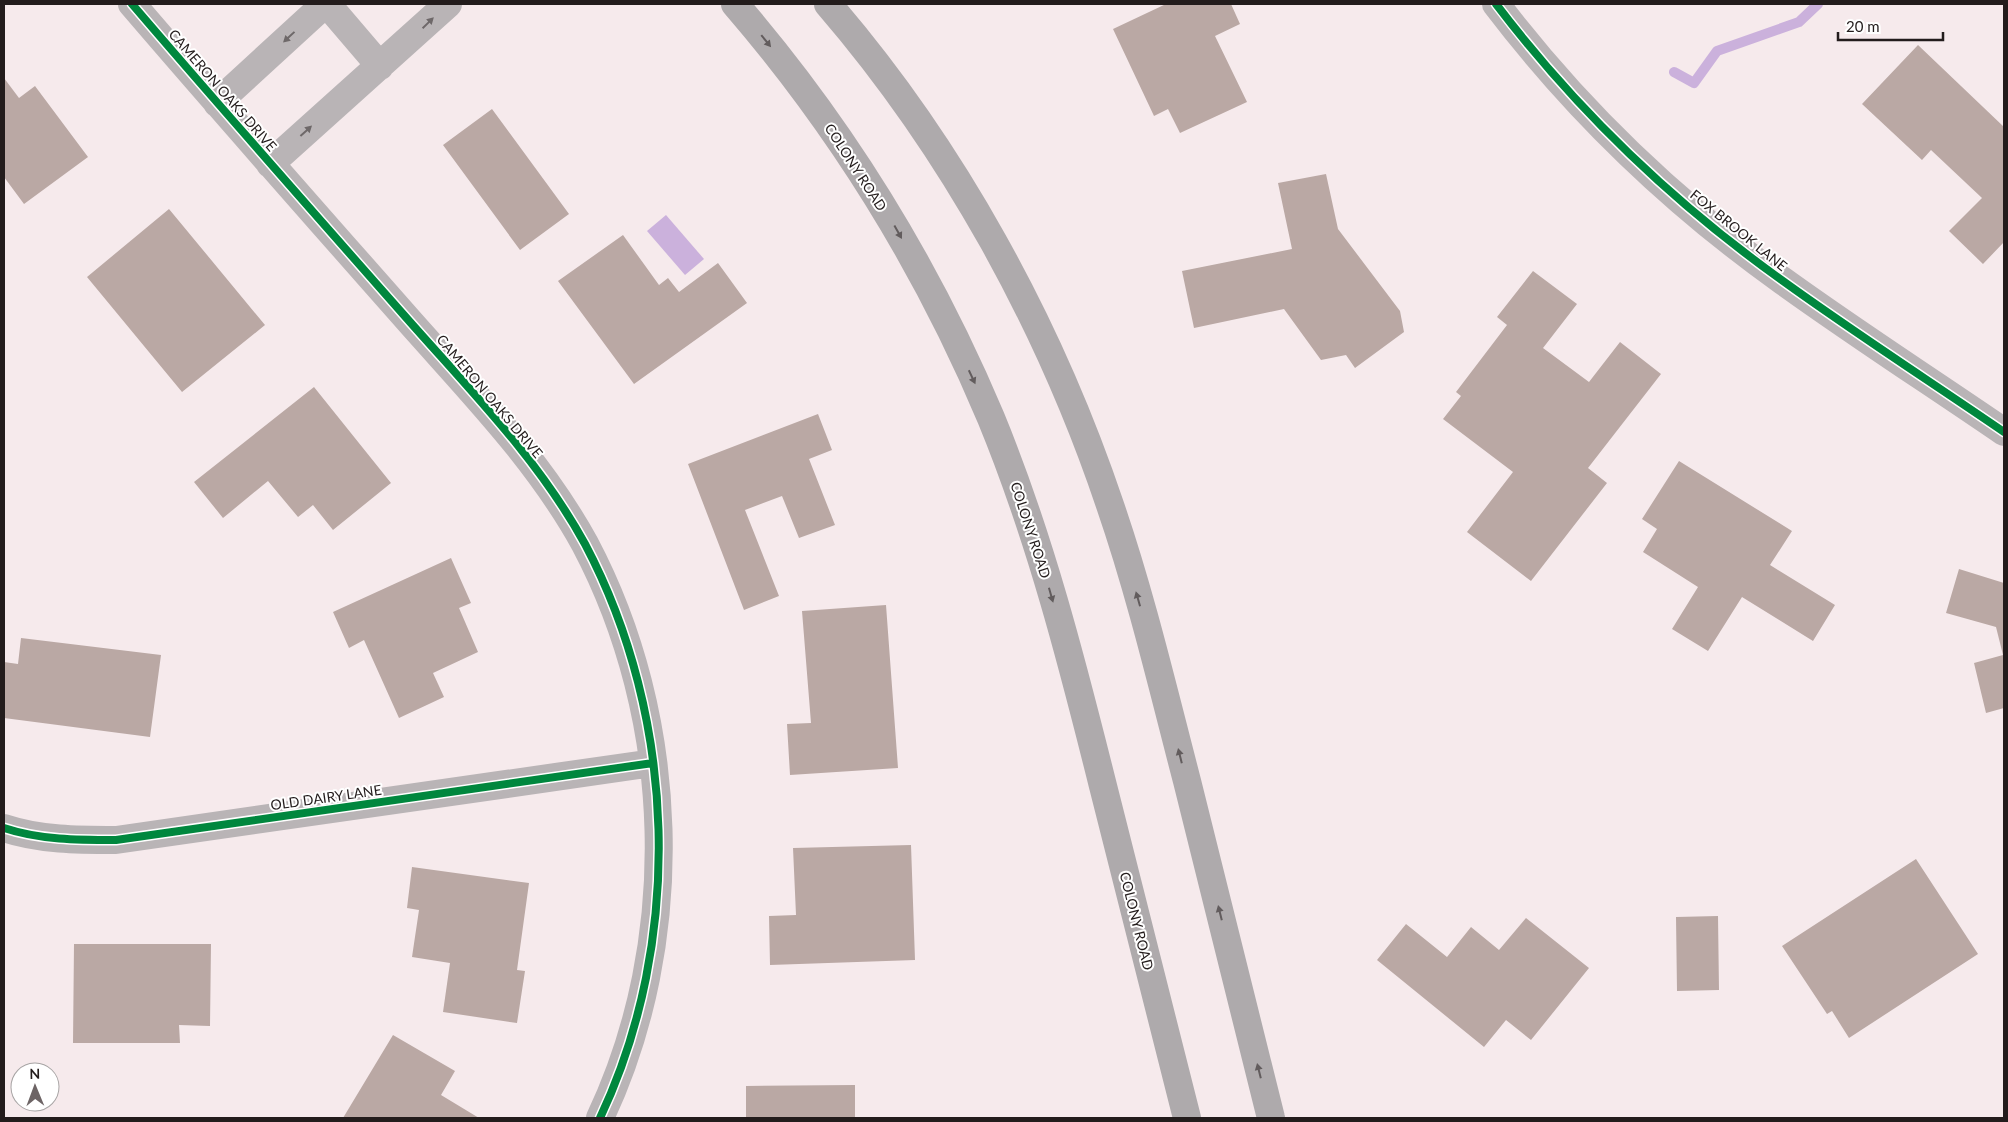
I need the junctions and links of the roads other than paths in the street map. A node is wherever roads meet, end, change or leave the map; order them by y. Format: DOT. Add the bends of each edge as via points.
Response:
graph roads {
  1 [pos="132,4"];
  2 [pos="326,4"];
  3 [pos="448,4"];
  4 [pos="734,4"];
  5 [pos="828,4"];
  6 [pos="1496,4"];
  7 [pos="380,66"];
  8 [pos="217,104"];
  9 [pos="270,164"];
  10 [pos="2004,432"];
  11 [pos="653,763"];
  12 [pos="4,828"];
  13 [pos="600,1118"];
  14 [pos="1187,1118"];
  15 [pos="1271,1118"];
  1 -- 8 [label="street, CAMERON OAKS DRIVE"];
  2 -- 7 [label="street"];
  2 -- 8 [label="street, one-way"];
  7 -- 3 [label="street, one-way"];
  4 -- 14 [label="main road, COLONY ROAD, one-way" via="768,42 833,130 892,222 945,318 990,418 1030,520 1079,688"];
  15 -- 5 [label="main road, one-way" via="1160,674 1110,506 1071,404 1026,304 973,208 914,116"];
  6 -- 10 [label="street, FOX BROOK LANE" via="1594,119 1686,205 1782,281"];
  9 -- 7 [label="street, one-way"];
  8 -- 9 [label="street, CAMERON OAKS DRIVE"];
  9 -- 11 [label="street, CAMERON OAKS DRIVE" via="518,444 565,510 586,546 619,618 642,699"];
  11 -- 12 [label="street, OLD DAIRY LANE" via="116,840 70,840"];
  11 -- 13 [label="street, CAMERON OAKS DRIVE" via="660,874 651,953 634,1030"];
}
